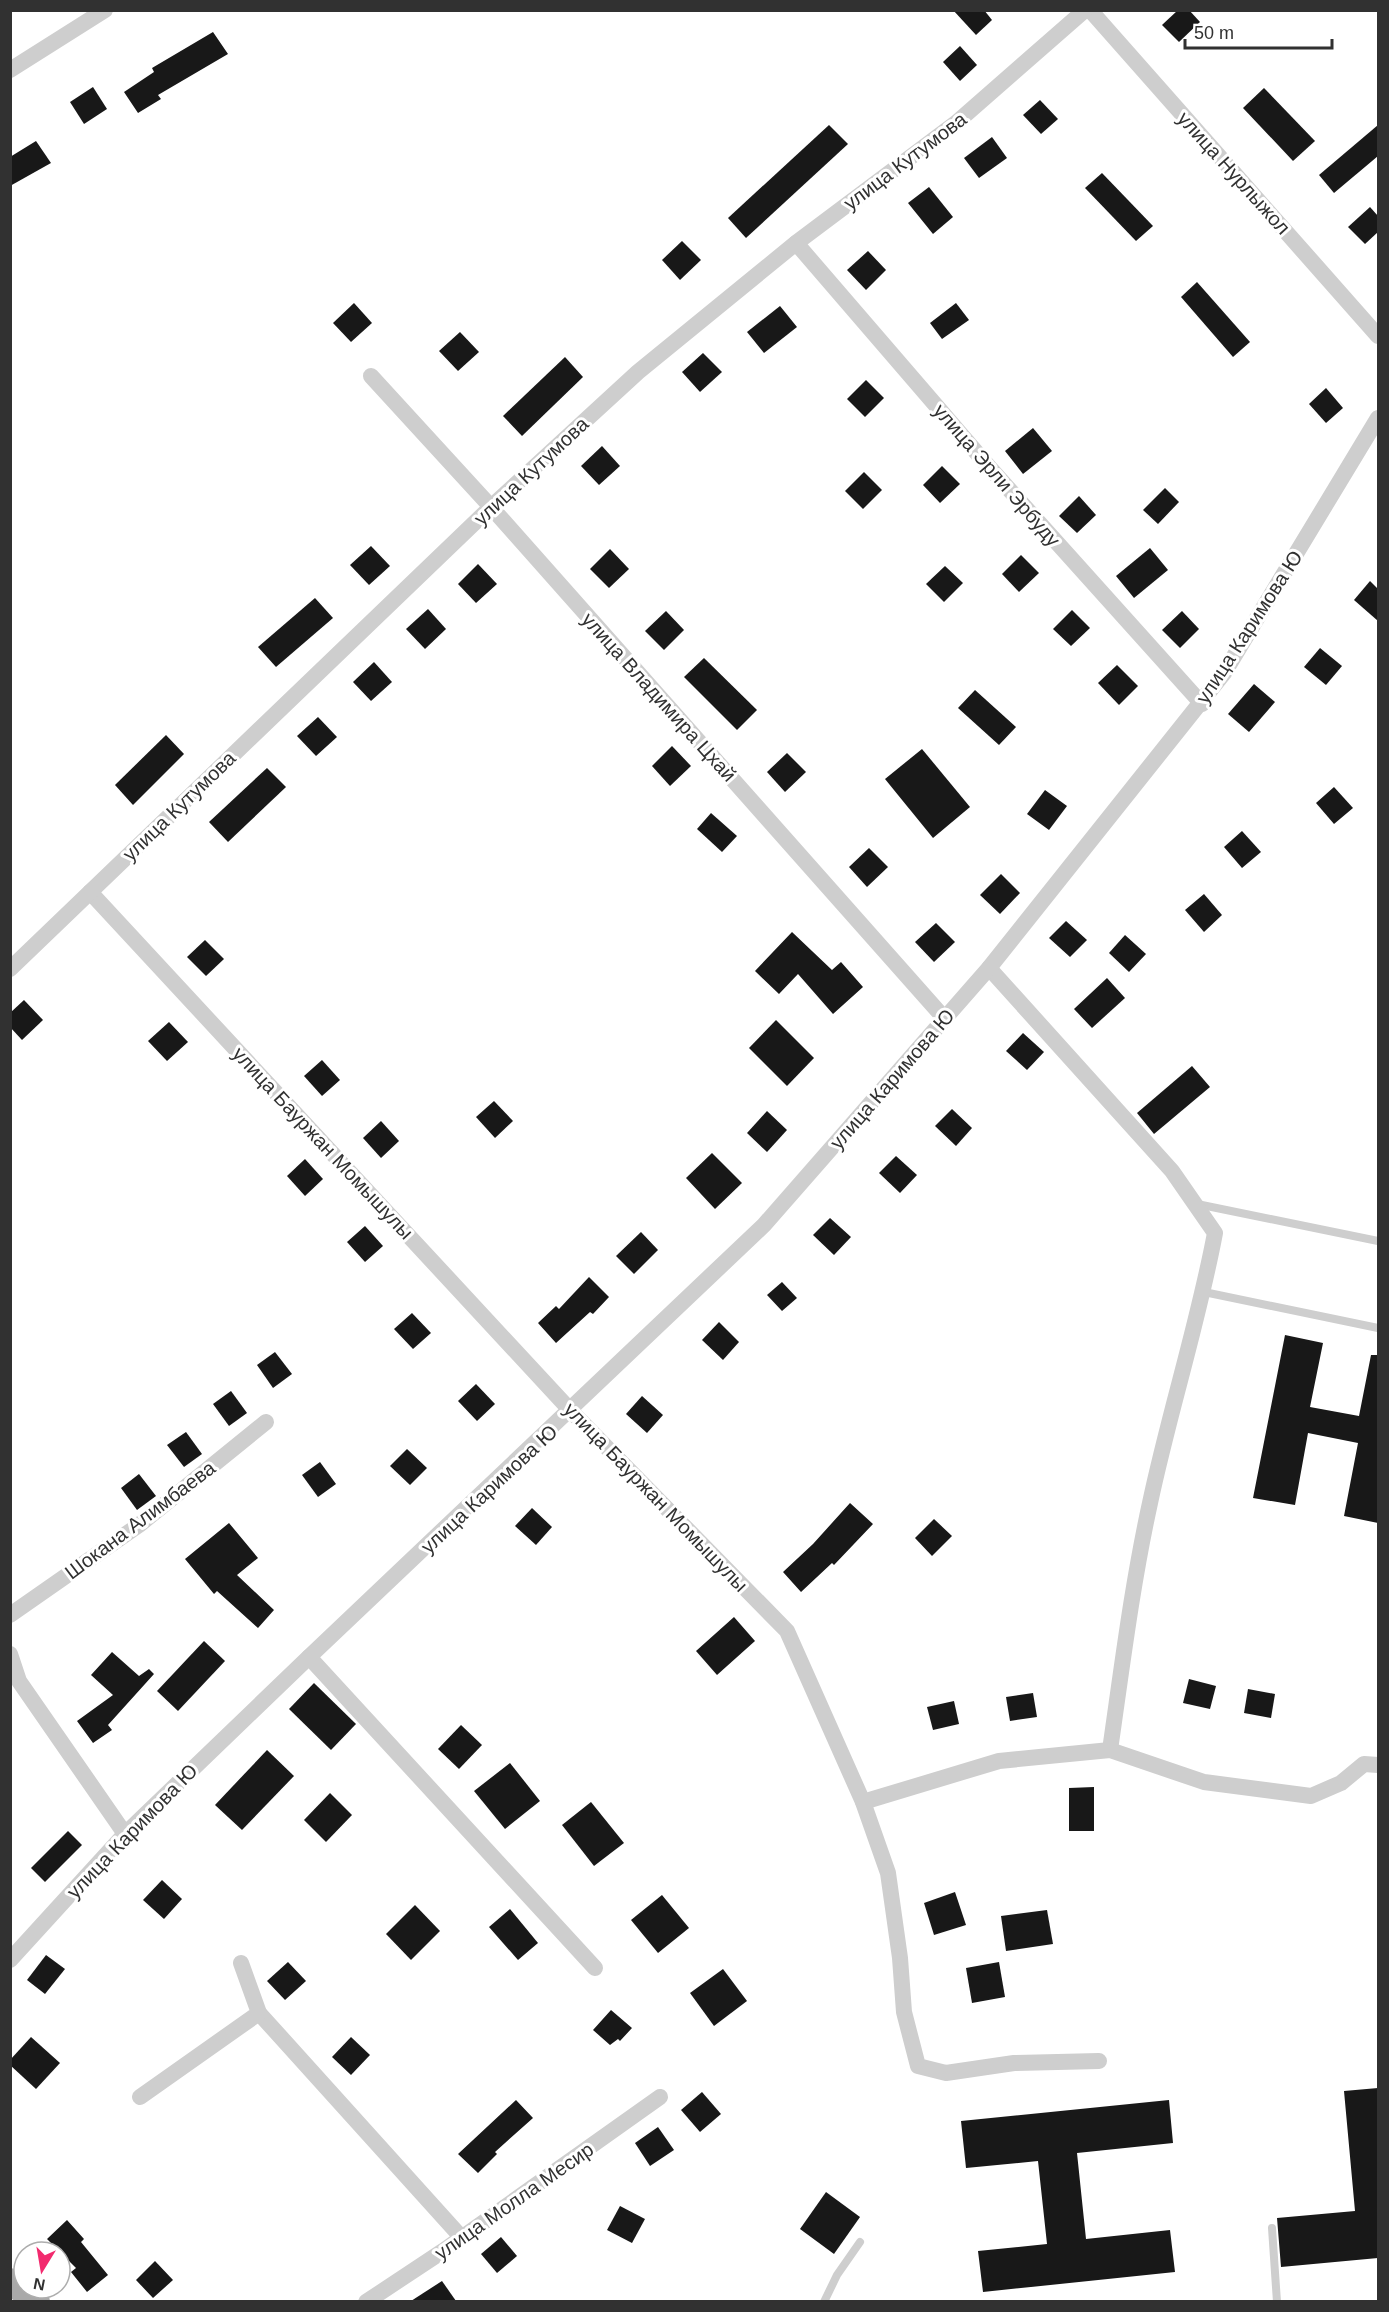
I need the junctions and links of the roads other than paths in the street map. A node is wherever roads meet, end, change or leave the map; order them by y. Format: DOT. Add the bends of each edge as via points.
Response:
graph roads {
  1 [pos="105,10"];
  2 [pos="1088,10"];
  3 [pos="10,70"];
  4 [pos="796,243"];
  5 [pos="1378,336"];
  6 [pos="371,376"];
  7 [pos="1378,418"];
  8 [pos="491,507"];
  9 [pos="1202,704"];
  10 [pos="90,892"];
  11 [pos="989,968"];
  12 [pos="11,969"];
  13 [pos="945,1019"];
  14 [pos="1197,1204"];
  15 [pos="1378,1241"];
  16 [pos="1204,1292"];
  17 [pos="1378,1328"];
  18 [pos="571,1411"];
  19 [pos="266,1422"];
  20 [pos="10,1615"];
  21 [pos="10,1654"];
  22 [pos="309,1657"];
  23 [pos="1110,1750"];
  24 [pos="1378,1765"];
  25 [pos="863,1802"];
  26 [pos="125,1834"];
  27 [pos="10,1960"];
  28 [pos="241,1963"];
  29 [pos="595,1968"];
  30 [pos="259,2013"];
  31 [pos="1099,2061"];
  32 [pos="140,2097"];
  33 [pos="660,2097"];
  34 [pos="1272,2228"];
  35 [pos="462,2238"];
  36 [pos="860,2242"];
  37 [pos="10,2281"];
  38 [pos="37,2301"];
  39 [pos="366,2301"];
  40 [pos="824,2301"];
  41 [pos="1277,2301"];
  1 -- 3 [label="street"];
  2 -- 4 [label="street, улица Кутумова" via="956,123"];
  2 -- 5 [label="street, улица Нурлыжол"];
  4 -- 8 [label="street, улица Кутумова" via="639,372"];
  4 -- 9 [label="street, улица Эрли Эрбуду" via="989,467"];
  6 -- 8 [label="street, улица Владимира Цхай"];
  7 -- 9 [label="street, улица Каримова Ю"];
  8 -- 10 [label="street, улица Кутумова"];
  8 -- 13 [label="street, улица Владимира Цхай"];
  9 -- 11 [label="street, улица Каримова Ю"];
  10 -- 12 [label="street, улица Кутумова"];
  10 -- 18 [label="street, улица Бауржан Момышулы"];
  11 -- 13 [label="street, улица Каримова Ю"];
  11 -- 14 [label="street" via="1172,1171"];
  13 -- 18 [label="street, улица Каримова Ю" via="764,1225"];
  14 -- 15 [label="lane"];
  14 -- 16 [label="street" via="1215,1233"];
  16 -- 17 [label="lane"];
  16 -- 23 [label="street" via="1150,1500"];
  18 -- 22 [label="street, улица Каримова Ю"];
  18 -- 25 [label="street, улица Бауржан Момышулы" via="787,1631"];
  19 -- 20 [label="street, Шокана Алимбаева" via="139,1525"];
  21 -- 26 [label="street" via="19,1681"];
  22 -- 26 [label="street, улица Каримова Ю"];
  22 -- 29 [label="street"];
  23 -- 24 [label="street" via="1204,1782 1311,1796 1341,1783 1364,1764"];
  23 -- 25 [label="street" via="999,1761"];
  25 -- 31 [label="street, улица Бауржан Момышулы" via="888,1873 904,2012 918,2066 946,2073 1014,2063"];
  26 -- 27 [label="street, улица Каримова Ю"];
  28 -- 30 [label="street"];
  30 -- 32 [label="street"];
  30 -- 35 [label="street"];
  33 -- 35 [label="street, улица Молла Месир"];
  34 -- 41 [label="lane"];
  35 -- 39 [label="street, улица Молла Месир"];
  36 -- 40 [label="lane"];
  37 -- 38 [label="main road"];
}
